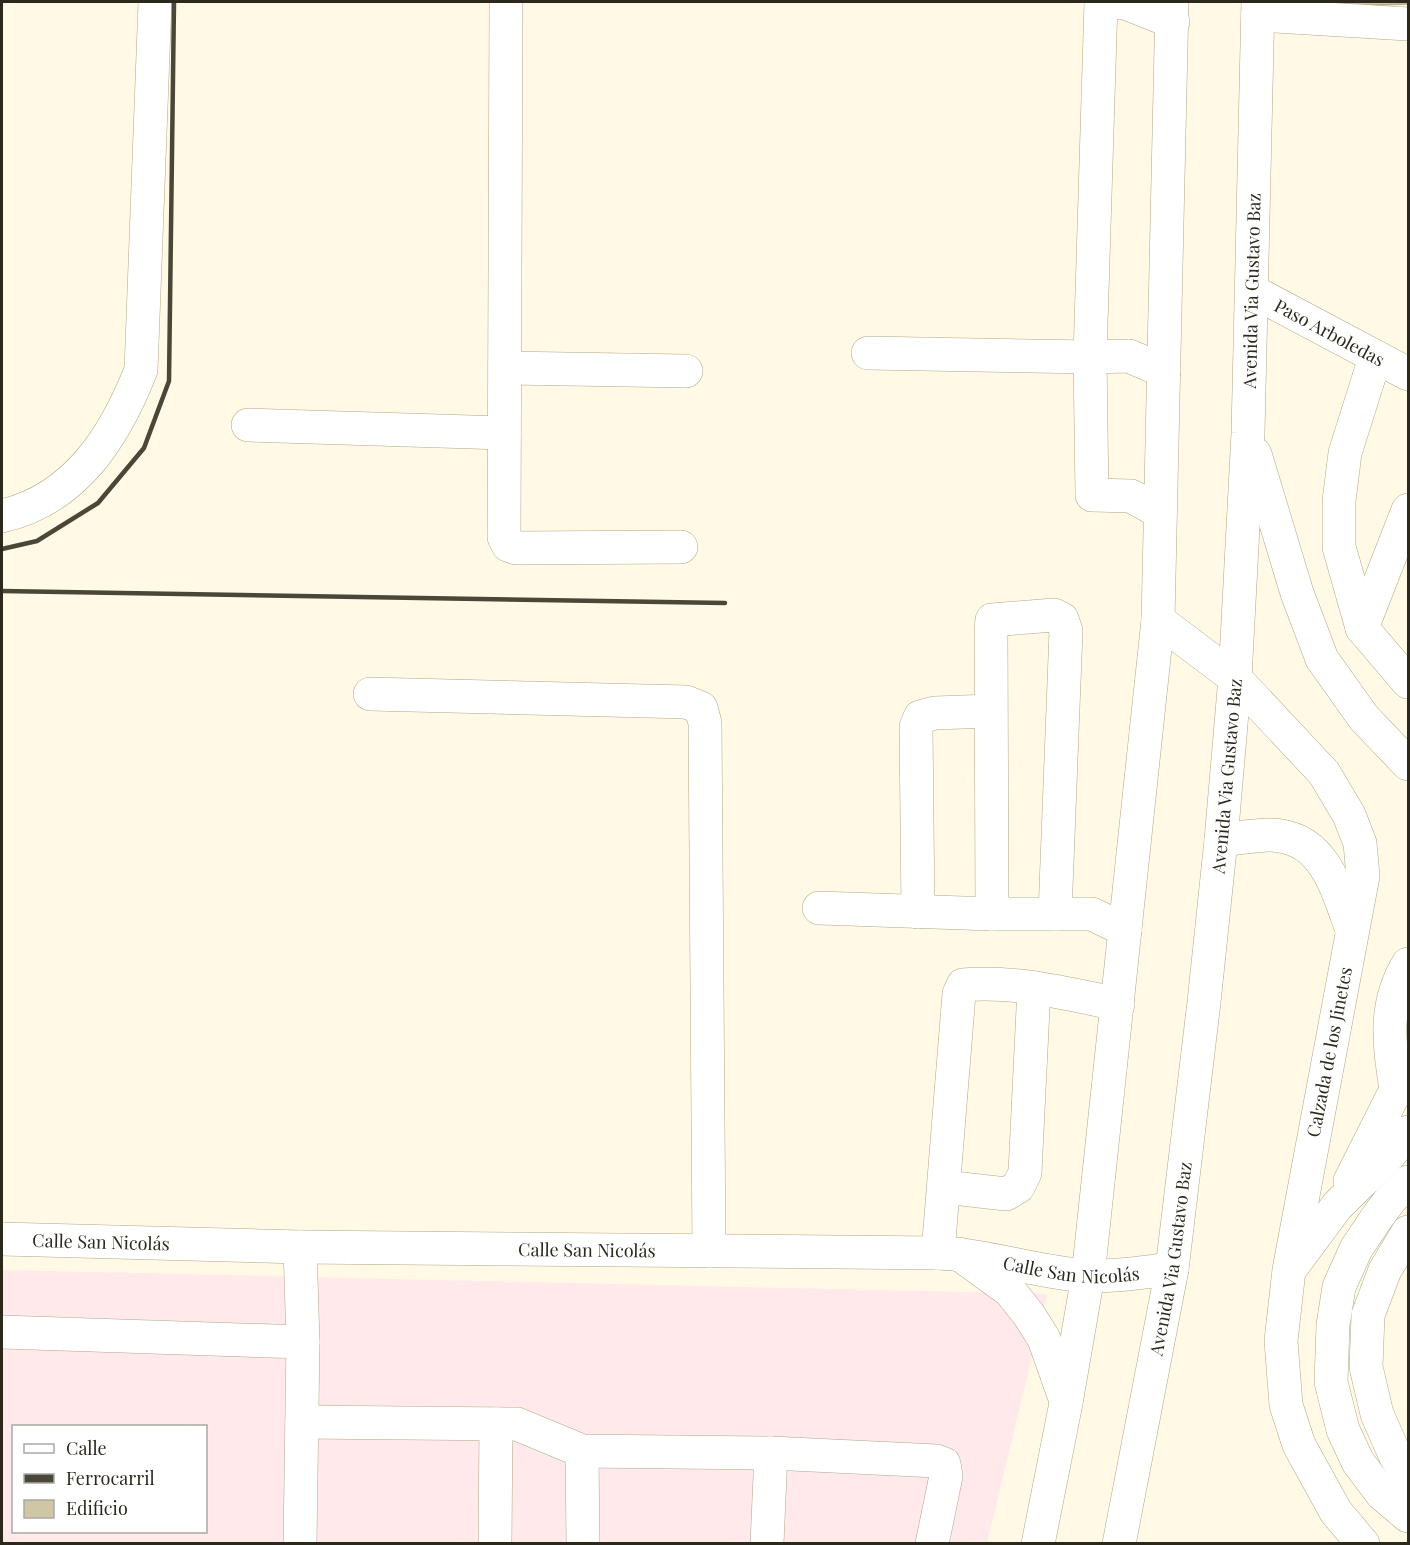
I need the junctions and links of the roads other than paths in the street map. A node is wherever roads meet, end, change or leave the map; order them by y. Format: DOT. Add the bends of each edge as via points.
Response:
graph roads {
  1 [pos="155,2"];
  2 [pos="506,2"];
  3 [pos="1101,2"];
  4 [pos="1258,8"];
  5 [pos="1172,12"];
  6 [pos="1408,24"];
  7 [pos="1252,291"];
  8 [pos="868,353"];
  9 [pos="1090,357"];
  10 [pos="1375,358"];
  11 [pos="505,368"];
  12 [pos="687,371"];
  13 [pos="1164,371"];
  14 [pos="1408,374"];
  15 [pos="248,425"];
  16 [pos="1248,433"];
  17 [pos="504,434"];
  18 [pos="1408,510"];
  19 [pos="1160,512"];
  20 [pos="2,516"];
  21 [pos="681,547"];
  22 [pos="1158,620"];
  23 [pos="1362,628"];
  24 [pos="1235,678"];
  25 [pos="1408,682"];
  26 [pos="370,694"];
  27 [pos="990,711"];
  28 [pos="1408,764"];
  29 [pos="1221,840"];
  30 [pos="819,908"];
  31 [pos="918,912"];
  32 [pos="992,914"];
  33 [pos="1055,914"];
  34 [pos="1125,930"];
  35 [pos="1352,930"];
  36 [pos="1408,964"];
  37 [pos="1034,988"];
  38 [pos="1118,1004"];
  39 [pos="1402,1078"];
  40 [pos="1408,1132"];
  41 [pos="1408,1182"];
  42 [pos="944,1187"];
  43 [pos="1337,1206"];
  44 [pos="1408,1232"];
  45 [pos="2,1239"];
  46 [pos="300,1247"];
  47 [pos="709,1251"];
  48 [pos="948,1254"];
  49 [pos="1172,1269"];
  50 [pos="1289,1270"];
  51 [pos="1088,1276"];
  52 [pos="2,1332"];
  53 [pos="303,1342"];
  54 [pos="1066,1403"];
  55 [pos="302,1422"];
  56 [pos="496,1424"];
  57 [pos="582,1451"];
  58 [pos="771,1453"];
  59 [pos="1408,1477"];
  60 [pos="1408,1516"];
  61 [pos="300,1544"];
  62 [pos="495,1544"];
  63 [pos="583,1544"];
  64 [pos="767,1544"];
  65 [pos="932,1544"];
  66 [pos="1038,1544"];
  67 [pos="1119,1544"];
  68 [pos="1363,1544"];
  1 -- 20 [label="main road" via="141,370 112,431 81,470 51,497"];
  2 -- 11 [label="main road"];
  3 -- 5 [label="main road"];
  3 -- 9 [label="main road"];
  4 -- 6 [label="main road"];
  4 -- 7 [label="main road, Avenida Via Gustavo Baz"];
  5 -- 13 [label="main road"];
  7 -- 10 [label="main road, Paso Arboledas"];
  7 -- 16 [label="main road, Avenida Via Gustavo Baz"];
  8 -- 9 [label="main road"];
  9 -- 13 [label="main road" via="1130,356"];
  9 -- 19 [label="main road" via="1092,495 1131,496"];
  10 -- 14 [label="main road, Paso Arboledas"];
  10 -- 23 [label="main road" via="1345,453 1339,501 1339,547"];
  11 -- 12 [label="main road"];
  11 -- 17 [label="main road"];
  13 -- 19 [label="main road"];
  15 -- 17 [label="main road"];
  16 -- 24 [label="main road, Avenida Via Gustavo Baz"];
  16 -- 28 [label="main road" via="1297,593 1322,658 1364,717"];
  17 -- 21 [label="main road" via="504,537 508,544 516,548"];
  18 -- 23 [label="main road"];
  19 -- 22 [label="main road"];
  22 -- 24 [label="main road, Calzada de los Jinetes"];
  22 -- 34 [label="main road"];
  23 -- 25 [label="main road"];
  24 -- 29 [label="main road, Avenida Via Gustavo Baz"];
  24 -- 35 [label="main road, Calzada de los Jinetes" via="1324,773 1349,815 1360,843 1363,876"];
  26 -- 47 [label="main road" via="687,702 701,708 705,723"];
  27 -- 31 [label="main road" via="934,713 920,717 916,727"];
  27 -- 32 [label="main road"];
  27 -- 33 [label="main road" via="992,620 1054,615 1062,619 1066,631"];
  29 -- 35 [label="main road" via="1269,835 1292,839 1312,849 1326,866"];
  29 -- 49 [label="main road, Avenida Via Gustavo Baz"];
  30 -- 31 [label="main road"];
  31 -- 32 [label="main road"];
  32 -- 33 [label="main road"];
  33 -- 34 [label="main road" via="1092,914"];
  34 -- 38 [label="main road"];
  35 -- 50 [label="main road, Calzada de los Jinetes"];
  36 -- 39 [label="main road" via="1390,1012 1389,1040"];
  37 -- 38 [label="main road"];
  37 -- 42 [label="main road" via="963,985 959,994"];
  37 -- 42 [label="main road" via="1025,1173 1018,1187 1006,1194"];
  38 -- 51 [label="main road"];
  39 -- 43 [label="main road"];
  40 -- 43 [label="main road"];
  41 -- 60 [label="main road" via="1390,1200 1356,1249 1339,1287 1331,1382 1344,1430 1358,1462 1382,1494"];
  42 -- 48 [label="main road"];
  43 -- 50 [label="main road"];
  44 -- 59 [label="main road" via="1385,1270 1368,1315 1366,1367 1377,1414"];
  45 -- 46 [label="main road, Calle San Nicolás"];
  46 -- 47 [label="main road, Calle San Nicolás"];
  46 -- 53 [label="main road"];
  47 -- 48 [label="main road, Calle San Nicolás"];
  48 -- 51 [label="main road, Calle San Nicolás"];
  48 -- 54 [label="main road" via="1010,1292 1029,1314 1044,1339"];
  49 -- 51 [label="main road, Calle San Nicolás"];
  49 -- 67 [label="main road, Avenida Via Gustavo Baz"];
  50 -- 68 [label="main road, Calzada de los Jinetes" via="1281,1341 1286,1405 1318,1482 1336,1512"];
  51 -- 54 [label="main road"];
  52 -- 53 [label="main road"];
  53 -- 55 [label="main road"];
  54 -- 66 [label="main road"];
  55 -- 56 [label="main road"];
  55 -- 61 [label="main road"];
  56 -- 57 [label="main road" via="517,1424"];
  56 -- 62 [label="main road"];
  57 -- 58 [label="main road"];
  57 -- 63 [label="main road"];
  58 -- 64 [label="main road"];
  58 -- 65 [label="main road" via="944,1464 946,1476"];
}
